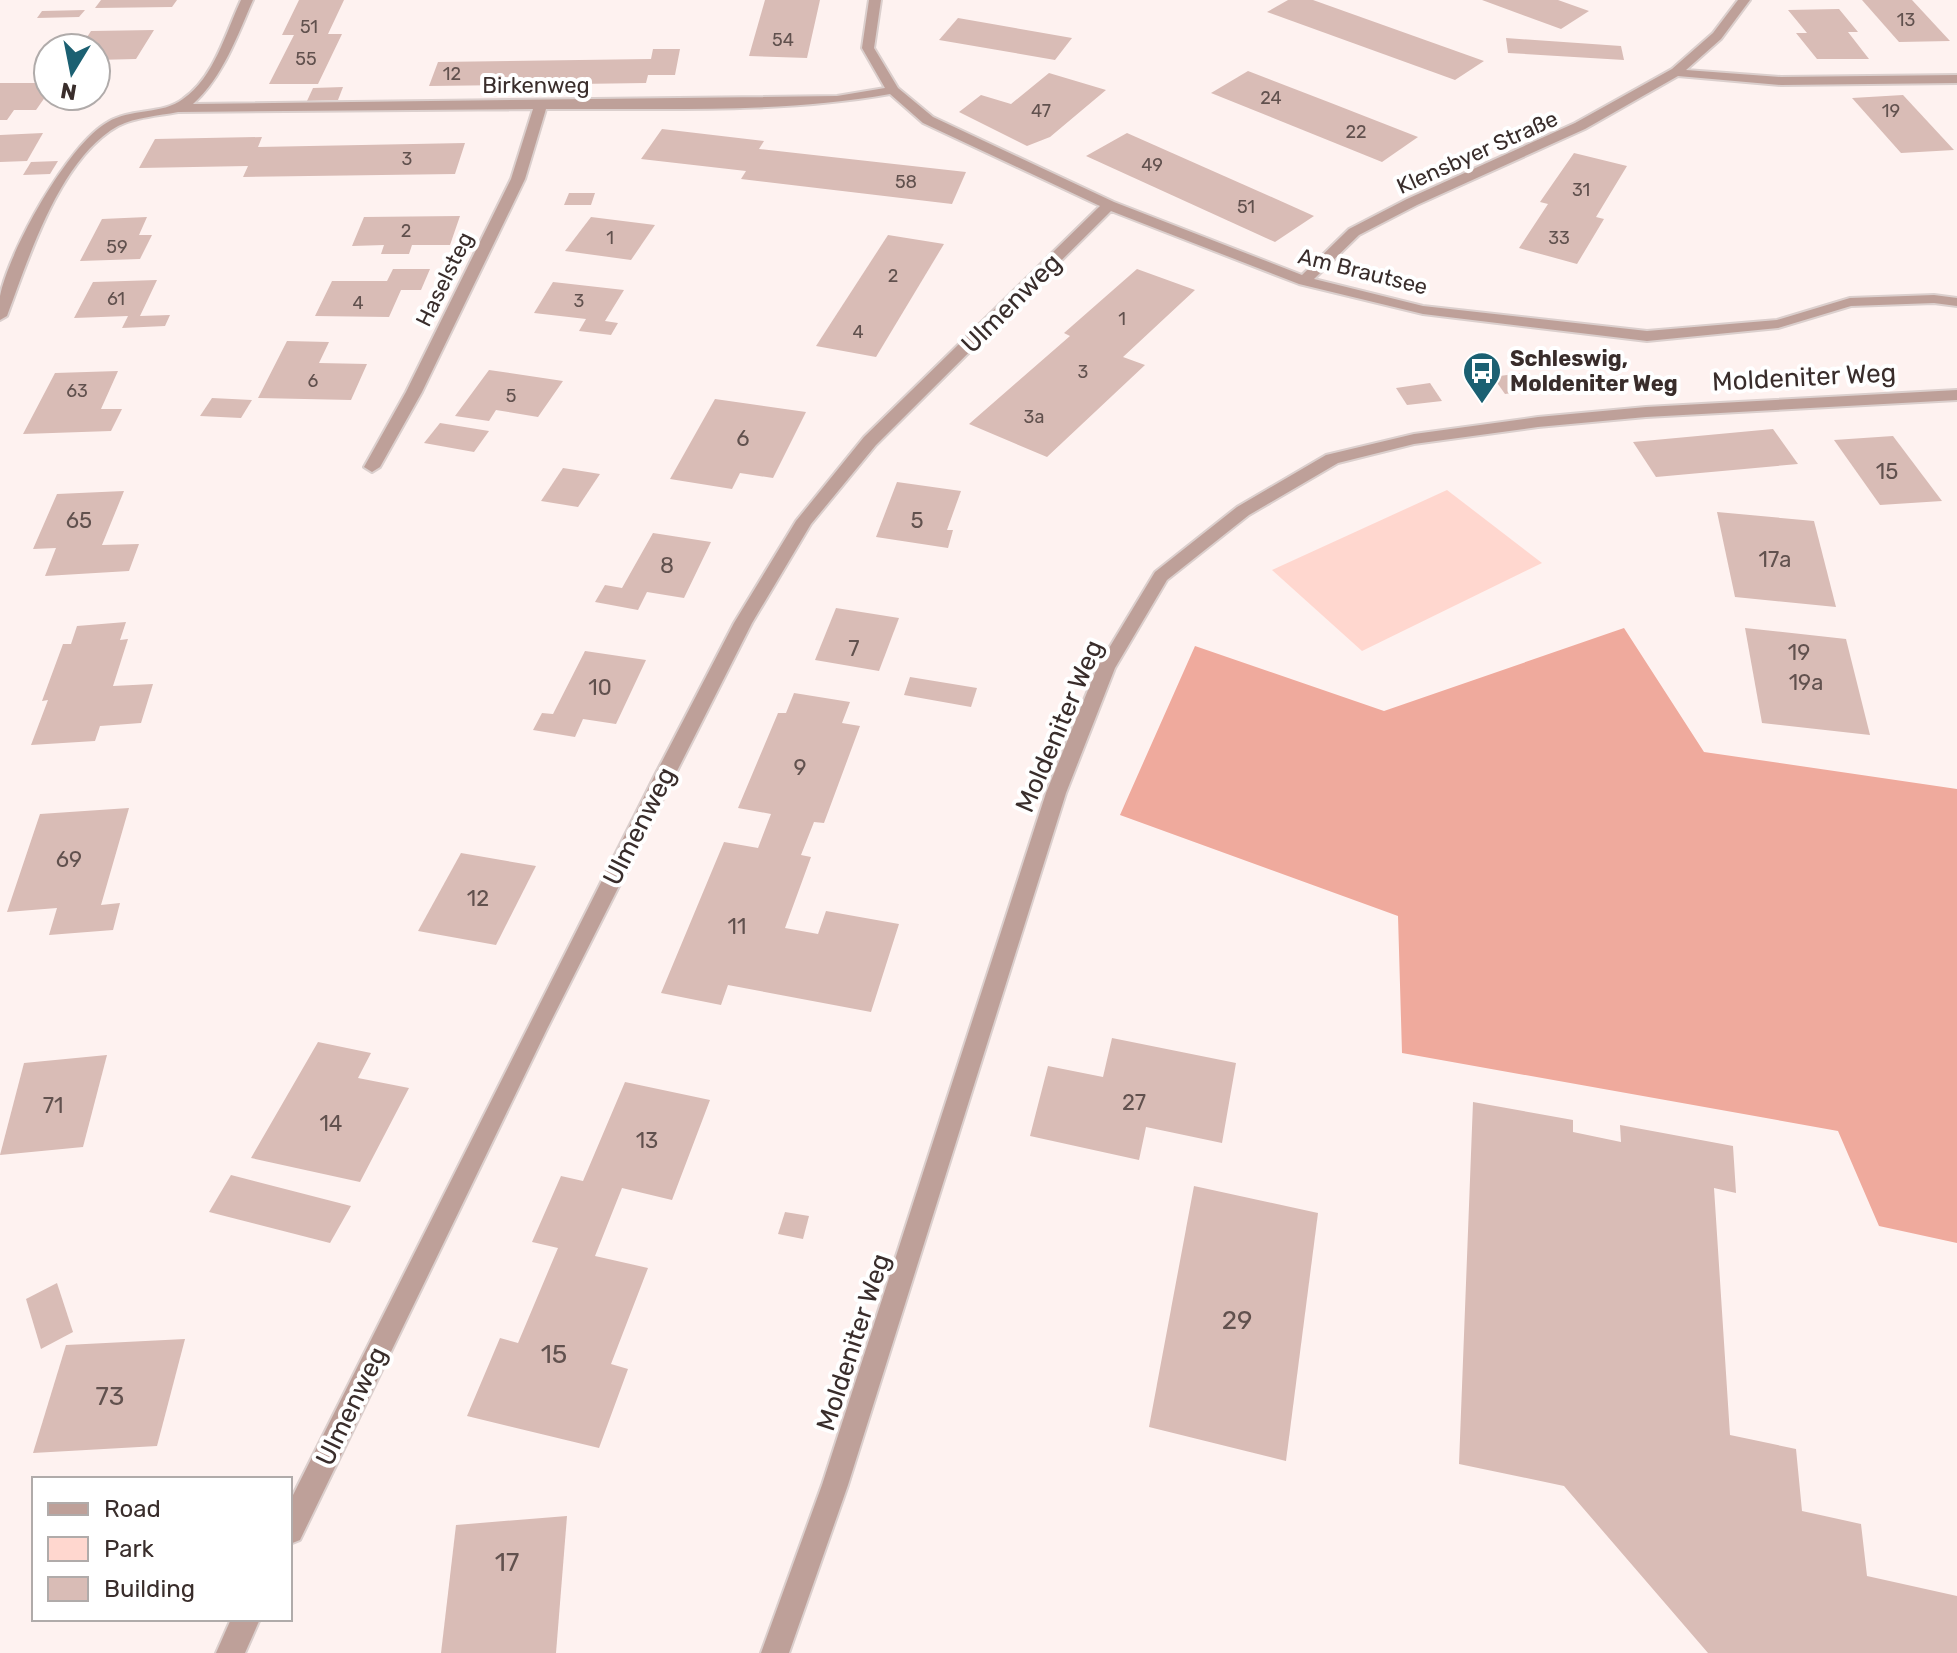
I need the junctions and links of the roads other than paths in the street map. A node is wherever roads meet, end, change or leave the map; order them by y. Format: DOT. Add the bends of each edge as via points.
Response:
graph roads {
  1 [pos="247,0"];
  2 [pos="875,0"];
  3 [pos="1744,0"];
  4 [pos="1676,72"];
  5 [pos="1957,79"];
  6 [pos="893,90"];
  7 [pos="541,104"];
  8 [pos="178,108"];
  9 [pos="1109,205"];
  10 [pos="1304,281"];
  11 [pos="1957,302"];
  12 [pos="0,316"];
  13 [pos="1957,395"];
  14 [pos="372,467"];
  15 [pos="292,1526"];
  16 [pos="245,1621"];
  17 [pos="230,1653"];
  18 [pos="775,1653"];
  1 -- 8 [label="street" via="203,91"];
  2 -- 6 [label="street, Am Brautsee" via="868,48"];
  3 -- 4 [label="street, Klensbyer Straße" via="1717,36"];
  4 -- 5 [label="street" via="1798,83"];
  4 -- 10 [label="street, Klensbyer Straße" via="1580,126 1354,232"];
  6 -- 7 [label="street, Birkenweg" via="780,103"];
  6 -- 9 [label="street, Am Brautsee" via="928,120"];
  7 -- 8 [label="street, Birkenweg"];
  7 -- 14 [label="street, Haselsteg" via="518,179"];
  8 -- 12 [label="street, Birkenweg" via="125,118 86,147 60,180"];
  9 -- 10 [label="street, Am Brautsee"];
  9 -- 15 [label="street, Ulmenweg" via="870,441 804,521 743,623 630,844"];
  10 -- 11 [label="street, Am Brautsee" via="1423,310 1647,336 1778,324 1850,302"];
  13 -- 18 [label="street, Moldeniter Weg" via="1646,412 1414,439 1332,459 1243,511 1161,576 1106,668 1056,793 835,1485"];
  16 -- 17 [label="street"];
}
